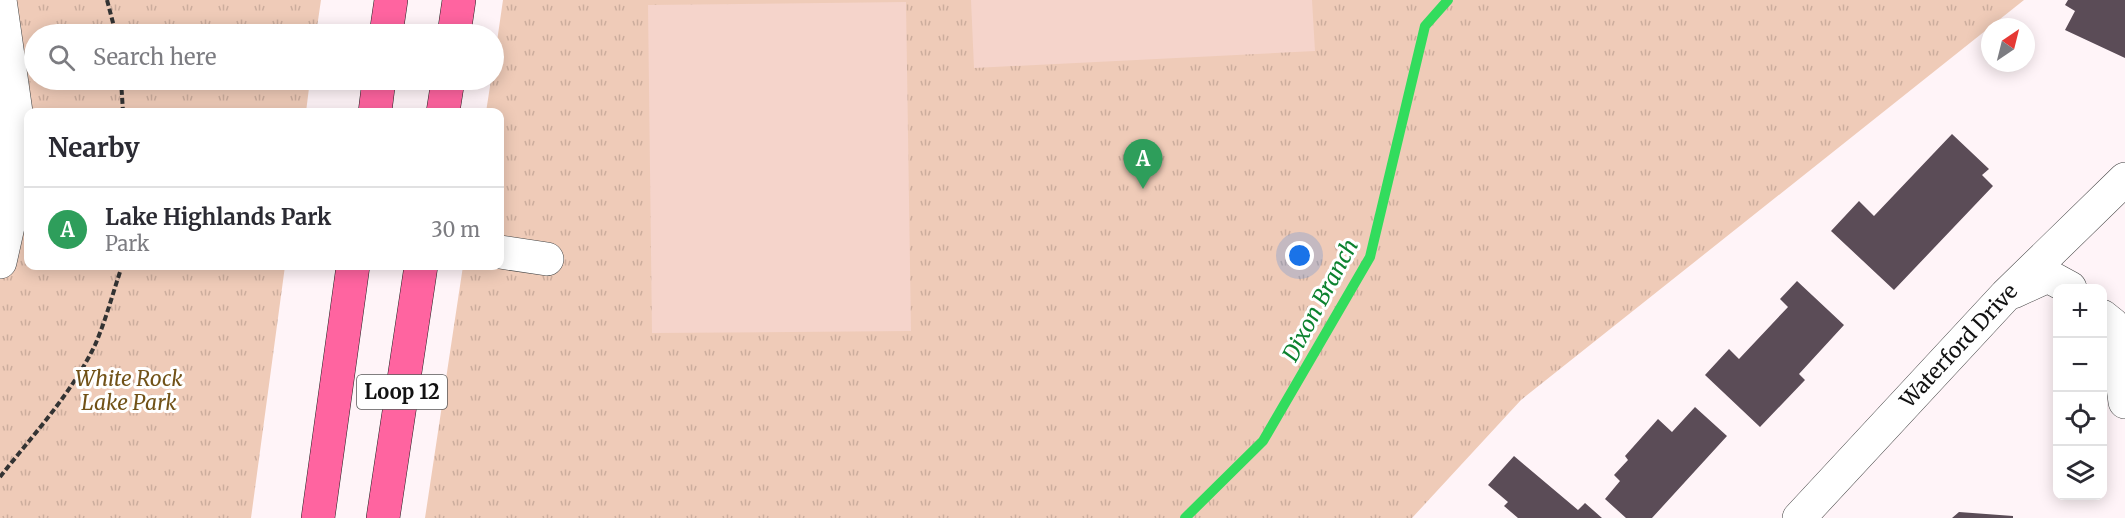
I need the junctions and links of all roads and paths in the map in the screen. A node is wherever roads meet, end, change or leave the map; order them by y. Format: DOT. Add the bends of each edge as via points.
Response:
graph roads {
  1 [pos="0,0"];
  2 [pos="107,0"];
  3 [pos="391,0"];
  4 [pos="459,0"];
  5 [pos="113,24"];
  6 [pos="387,24"];
  7 [pos="455,24"];
  8 [pos="122,90"];
  9 [pos="378,90"];
  10 [pos="446,90"];
  11 [pos="123,108"];
  12 [pos="376,108"];
  13 [pos="444,108"];
  14 [pos="2125,179"];
  15 [pos="504,253"];
  16 [pos="547,259"];
  17 [pos="0,262"];
  18 [pos="121,270"];
  19 [pos="352,270"];
  20 [pos="420,270"];
  21 [pos="2063,284"];
  22 [pos="2006,295"];
  23 [pos="2107,320"];
  24 [pos="2125,402"];
  25 [pos="0,477"];
  26 [pos="318,518"];
  27 [pos="383,518"];
  28 [pos="1800,518"];
  1 -- 17 [label="street" via="16,112 11,213"];
  2 -- 5 [label="path"];
  3 -- 6 [label="main road"];
  4 -- 7 [label="main road"];
  8 -- 11 [label="path"];
  9 -- 12 [label="main road"];
  10 -- 13 [label="main road"];
  14 -- 22 [label="street, Waterford Drive"];
  15 -- 16 [label="street"];
  18 -- 25 [label="path" via="85,364"];
  19 -- 26 [label="main road, Loop 12"];
  20 -- 27 [label="main road, Loop 12"];
  21 -- 22 [label="street" via="2048,276"];
  22 -- 28 [label="street, Waterford Drive"];
  23 -- 24 [label="street" via="2112,324"];
}
